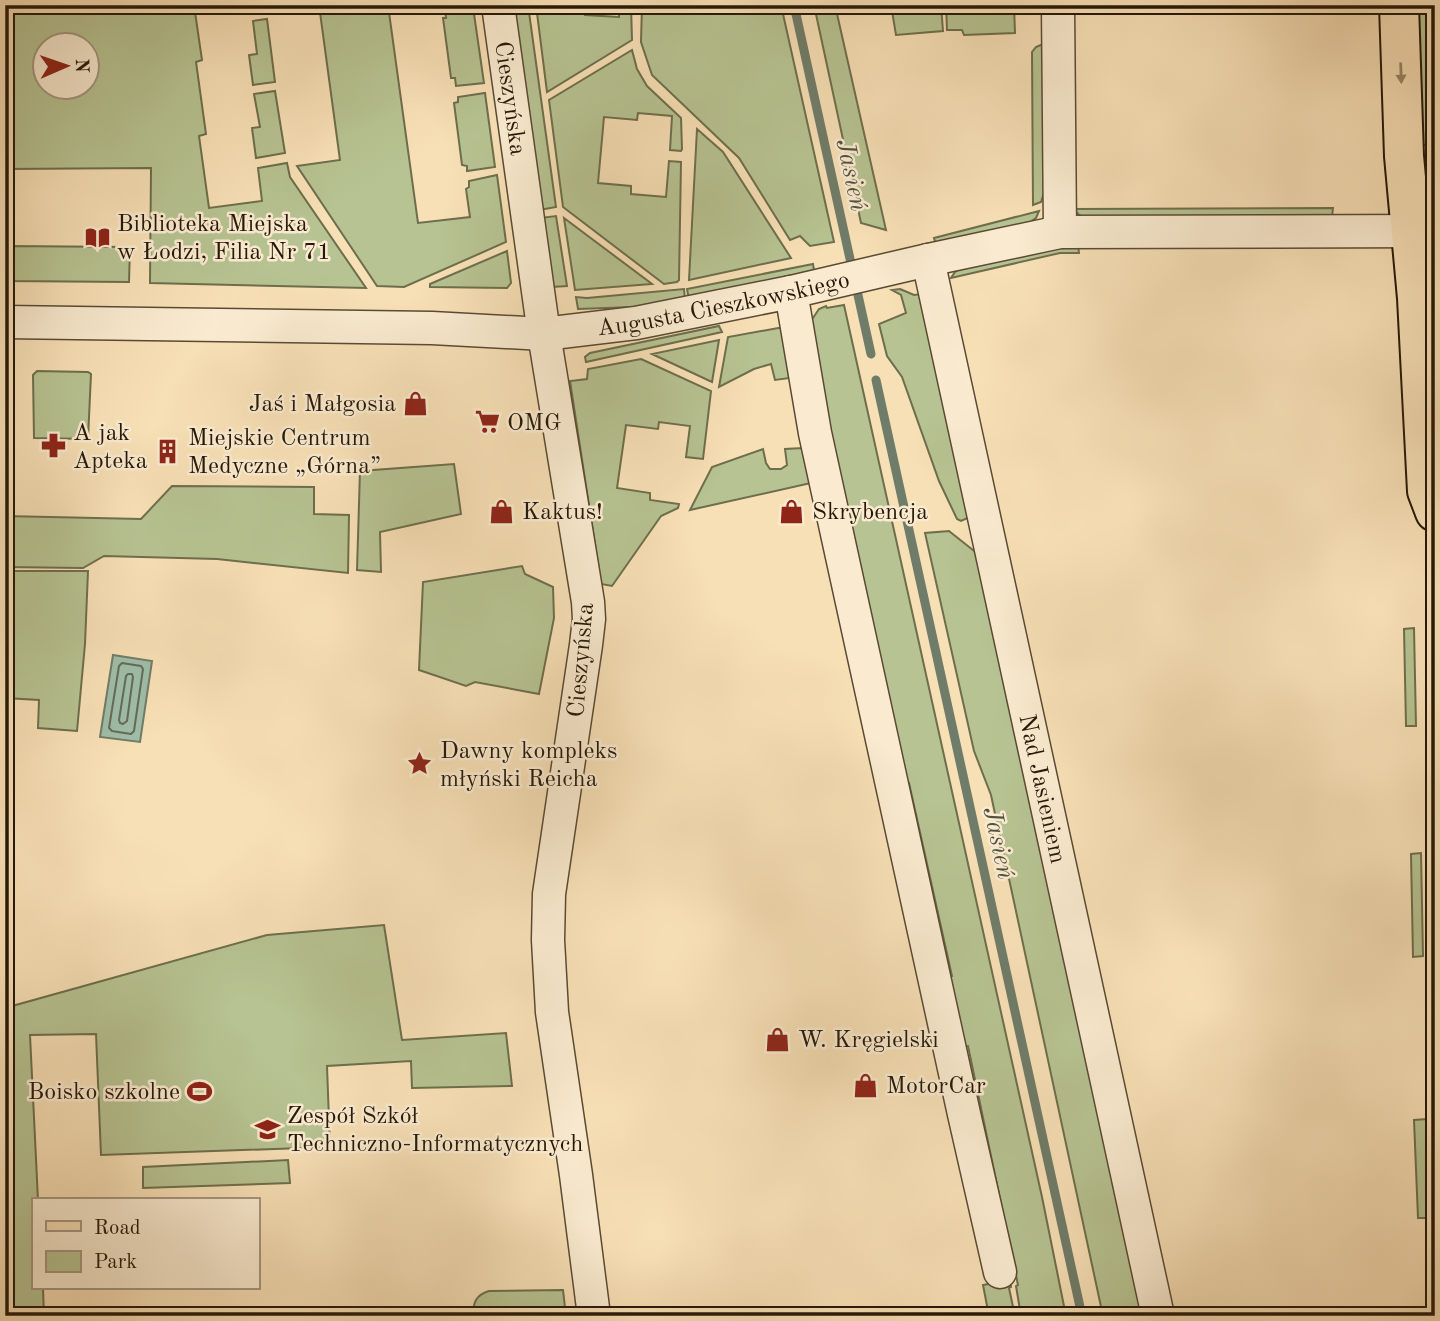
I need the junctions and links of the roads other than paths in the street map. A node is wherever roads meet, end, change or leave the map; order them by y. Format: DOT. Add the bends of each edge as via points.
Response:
graph roads {
  1 [pos="498,5"];
  2 [pos="1058,5"];
  3 [pos="1399,5"];
  4 [pos="1060,232"];
  5 [pos="1423,232"];
  6 [pos="928,260"];
  7 [pos="804,289"];
  8 [pos="5,322"];
  9 [pos="544,334"];
  10 [pos="1435,512"];
  11 [pos="1000,1272"];
  12 [pos="594,1316"];
  13 [pos="1158,1316"];
  1 -- 9 [label="street, Cieszyńska"];
  2 -- 4 [label="street"];
  3 -- 5 [label="main road, one-way" via="1404,156"];
  4 -- 5 [label="street, Augusta Cieszkowskiego"];
  4 -- 6 [label="street, Augusta Cieszkowskiego"];
  5 -- 10 [label="main road" via="1417,298 1426,491"];
  6 -- 7 [label="street, Augusta Cieszkowskiego"];
  6 -- 13 [label="street, Nad Jasieniem"];
  7 -- 9 [label="street, Augusta Cieszkowskiego" via="636,323"];
  7 -- 11 [label="street" via="815,433"];
  8 -- 9 [label="street, Augusta Cieszkowskiego" via="432,328"];
  9 -- 12 [label="street, Cieszyńska" via="589,602 549,894 548,940 552,1012"];
}
